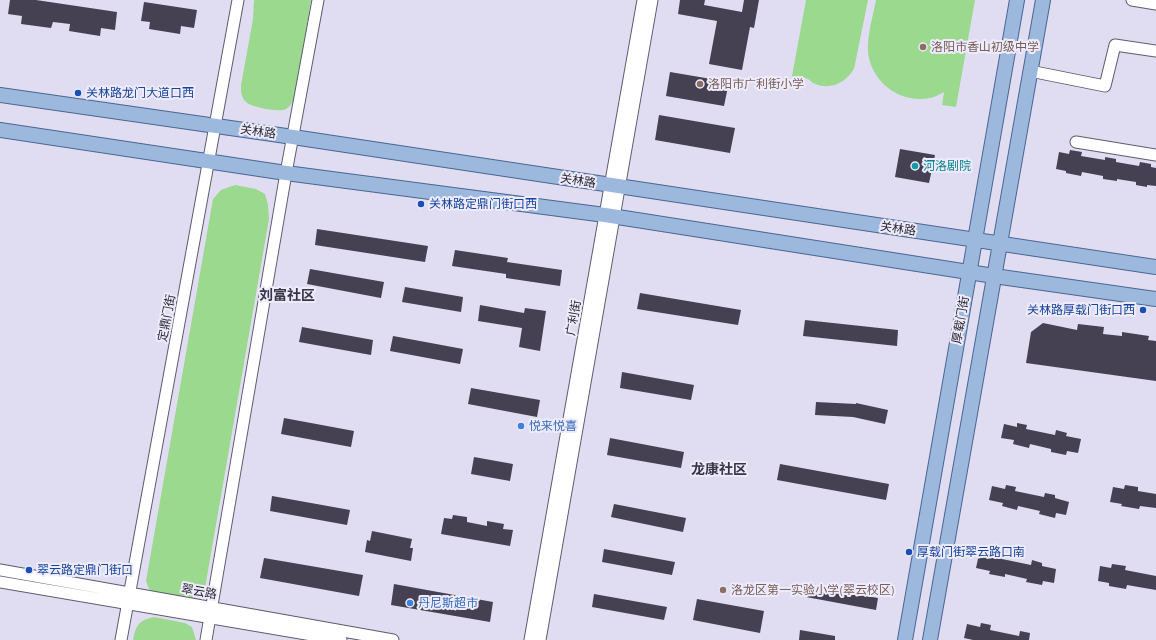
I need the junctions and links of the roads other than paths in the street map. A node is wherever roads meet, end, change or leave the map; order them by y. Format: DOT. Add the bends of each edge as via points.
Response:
graph roads {
  1 [pos="238,0"];
  2 [pos="318,0"];
  3 [pos="642,0"];
  4 [pos="652,0"];
  5 [pos="1017,0"];
  6 [pos="1043,0"];
  7 [pos="1132,0"];
  8 [pos="1156,4"];
  9 [pos="1156,51"];
  10 [pos="1030,71"];
  11 [pos="0,95"];
  12 [pos="216,126"];
  13 [pos="0,130"];
  14 [pos="293,137"];
  15 [pos="1076,142"];
  16 [pos="1156,155"];
  17 [pos="209,161"];
  18 [pos="286,173"];
  19 [pos="615,187"];
  20 [pos="610,216"];
  21 [pos="974,240"];
  22 [pos="1000,244"];
  23 [pos="1156,267"];
  24 [pos="969,271"];
  25 [pos="994,276"];
  26 [pos="1156,299"];
  27 [pos="0,570"];
  28 [pos="0,582"];
  29 [pos="128,599"];
  30 [pos="211,613"];
  31 [pos="120,640"];
  32 [pos="206,640"];
  33 [pos="341,640"];
  34 [pos="392,640"];
  35 [pos="530,640"];
  36 [pos="540,640"];
  37 [pos="905,640"];
  38 [pos="930,640"];
  1 -- 12 [label="street, 定鼎门街"];
  2 -- 14 [label="street"];
  3 -- 19 [label="street, 广利街"];
  4 -- 19 [label="street, 广利街"];
  5 -- 21 [label="main road, 厚载门街"];
  6 -- 10 [label="main road, 厚载门街"];
  7 -- 8 [label="street"];
  9 -- 10 [label="street" via="1115,45 1105,86"];
  10 -- 22 [label="main road, 厚载门街"];
  11 -- 12 [label="main road, 关林路"];
  12 -- 14 [label="main road, 关林路"];
  12 -- 17 [label="street, 定鼎门街"];
  13 -- 17 [label="main road"];
  14 -- 18 [label="street"];
  14 -- 19 [label="main road, 关林路"];
  15 -- 16 [label="street"];
  17 -- 18 [label="main road"];
  17 -- 29 [label="street, 定鼎门街"];
  18 -- 20 [label="main road"];
  18 -- 30 [label="street"];
  19 -- 20 [label="street, 广利街"];
  19 -- 21 [label="main road, 关林路"];
  20 -- 24 [label="main road"];
  20 -- 35 [label="street, 广利街"];
  20 -- 36 [label="street, 广利街"];
  21 -- 22 [label="main road, 关林路"];
  21 -- 24 [label="main road, 厚载门街"];
  22 -- 23 [label="main road, 关林路"];
  22 -- 25 [label="main road, 厚载门街"];
  24 -- 25 [label="main road"];
  24 -- 37 [label="main road, 厚载门街"];
  25 -- 26 [label="main road"];
  25 -- 38 [label="main road, 厚载门街"];
  27 -- 29 [label="street, 翠云路"];
  28 -- 29 [label="street, 翠云路"];
  29 -- 30 [label="street, 翠云路"];
  29 -- 31 [label="street, 定鼎门街"];
  30 -- 32 [label="street"];
  30 -- 33 [label="street, 翠云路"];
  30 -- 34 [label="street, 翠云路"];
}
